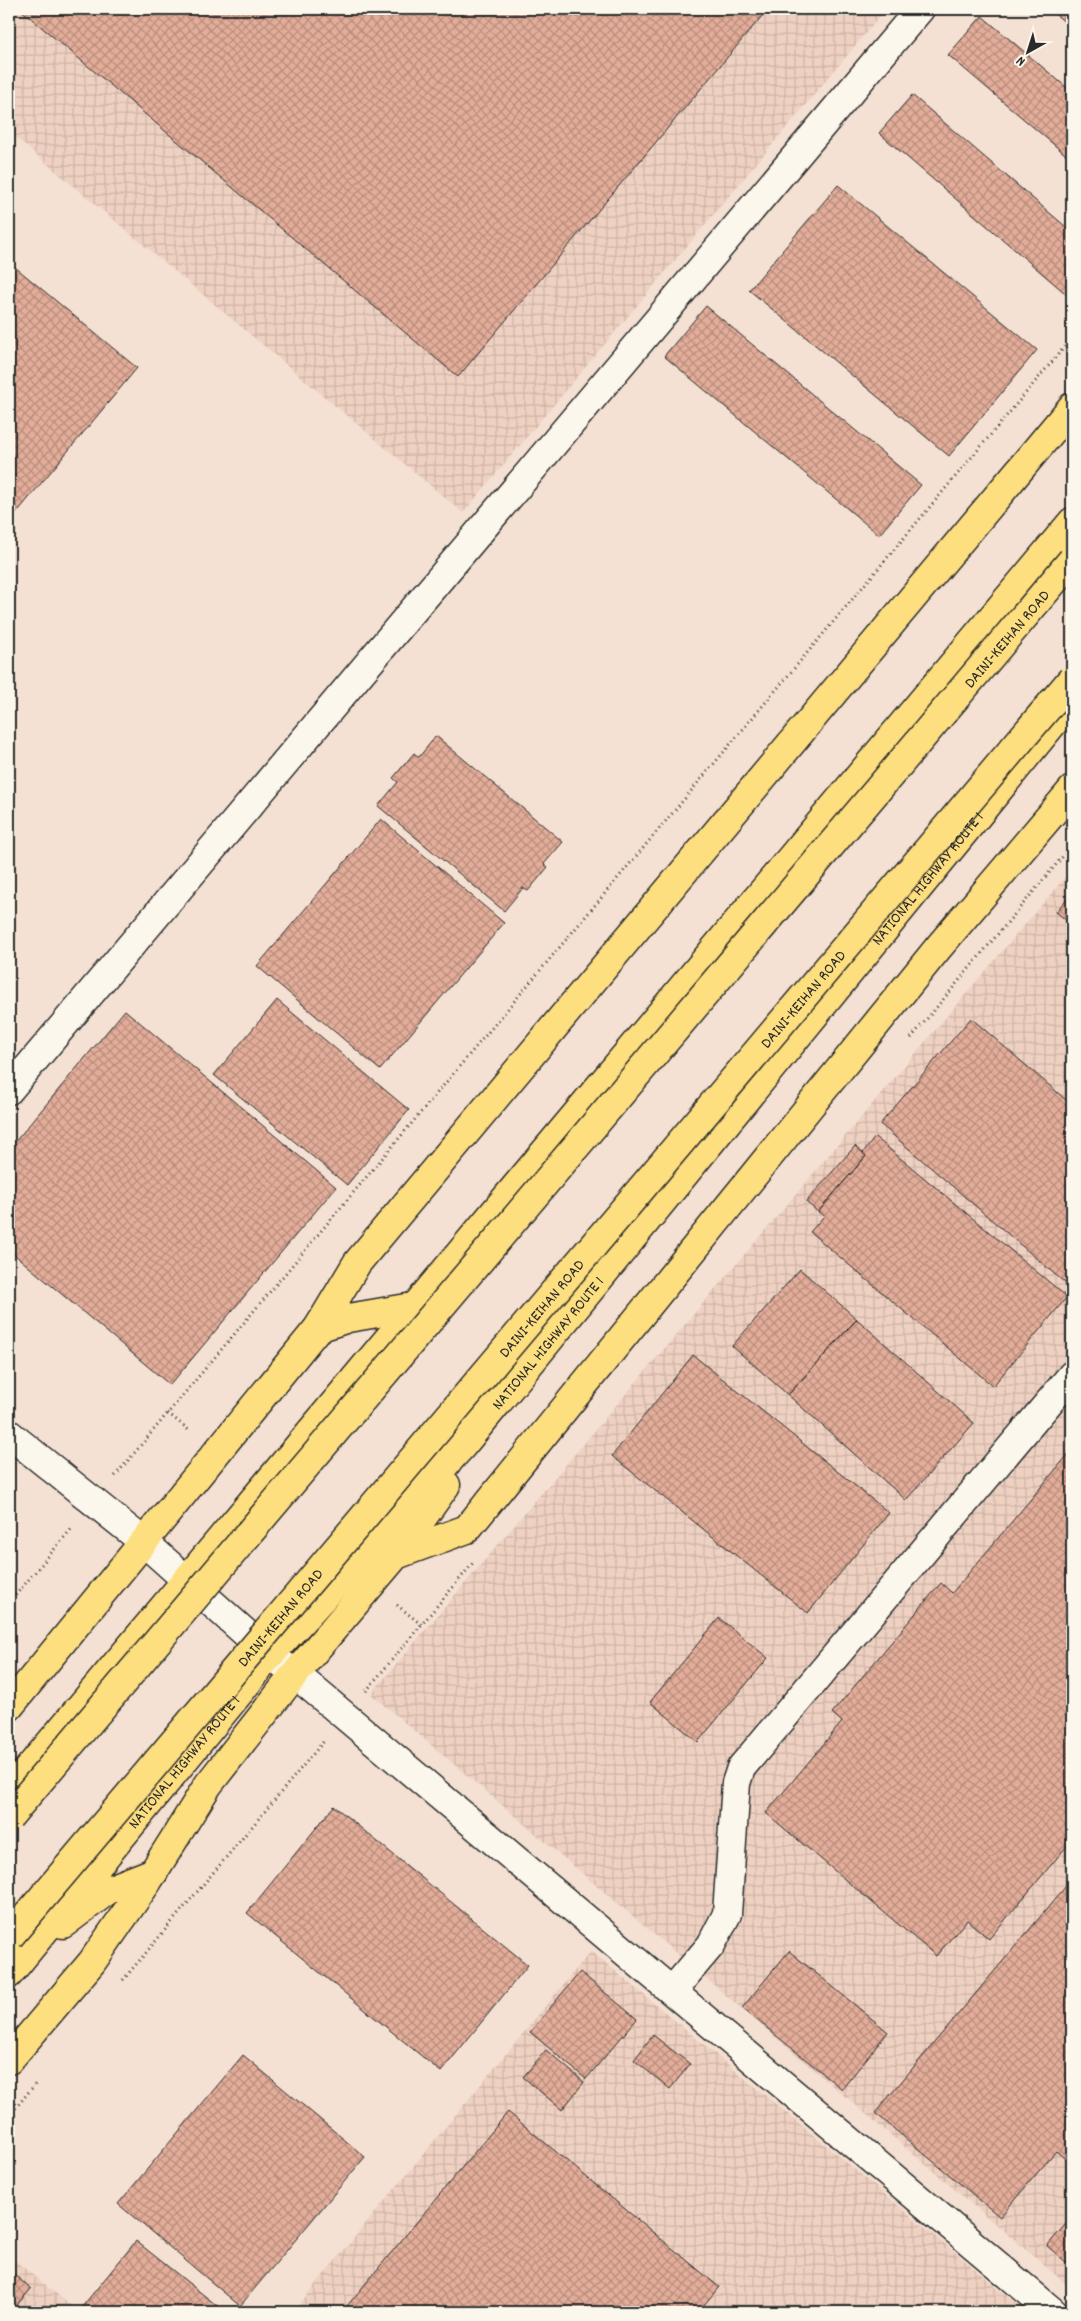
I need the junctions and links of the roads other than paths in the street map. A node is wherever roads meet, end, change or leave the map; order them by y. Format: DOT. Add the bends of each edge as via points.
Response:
graph roads {
  1 [pos="920,9"];
  2 [pos="1072,407"];
  3 [pos="1072,522"];
  4 [pos="1072,560"];
  5 [pos="1072,679"];
  6 [pos="1072,700"];
  7 [pos="1072,790"];
  8 [pos="9,1090"];
  9 [pos="413,1307"];
  10 [pos="318,1328"];
  11 [pos="1072,1375"];
  12 [pos="9,1434"];
  13 [pos="463,1445"];
  14 [pos="144,1542"];
  15 [pos="396,1555"];
  16 [pos="184,1580"];
  17 [pos="270,1655"];
  18 [pos="295,1674"];
  19 [pos="9,1707"];
  20 [pos="9,1792"];
  21 [pos="9,1817"];
  22 [pos="154,1872"];
  23 [pos="18,1944"];
  24 [pos="9,1974"];
  25 [pos="672,1991"];
  26 [pos="9,2060"];
  27 [pos="1053,2312"];
  1 -- 8 [label="street"];
  2 -- 10 [label="highway" via="357,1263"];
  3 -- 9 [label="highway"];
  4 -- 21 [label="highway, DAINI-KEIHAN ROAD, bridge"];
  5 -- 23 [label="highway, DAINI-KEIHAN ROAD, bridge"];
  6 -- 13 [label="highway, NATIONAL HIGHWAY ROUTE 1"];
  7 -- 15 [label="highway" via="938,948 467,1529"];
  9 -- 10 [label="highway" via="348,1318"];
  9 -- 16 [label="highway"];
  10 -- 14 [label="highway"];
  11 -- 25 [label="street" via="741,1768 736,1783 727,1914 711,1945"];
  12 -- 14 [label="street"];
  13 -- 15 [label="highway" via="457,1470"];
  13 -- 17 [label="highway, NATIONAL HIGHWAY ROUTE 1"];
  14 -- 16 [label="street"];
  14 -- 19 [label="highway"];
  15 -- 18 [label="highway"];
  16 -- 17 [label="street"];
  16 -- 20 [label="highway"];
  17 -- 18 [label="street"];
  17 -- 23 [label="highway, NATIONAL HIGHWAY ROUTE 1"];
  18 -- 22 [label="highway" via="208,1785"];
  18 -- 25 [label="street"];
  22 -- 23 [label="highway" via="108,1890"];
  22 -- 26 [label="highway" via="92,1962"];
  23 -- 24 [label="highway, NATIONAL HIGHWAY ROUTE 1"];
  25 -- 27 [label="street"];
}
